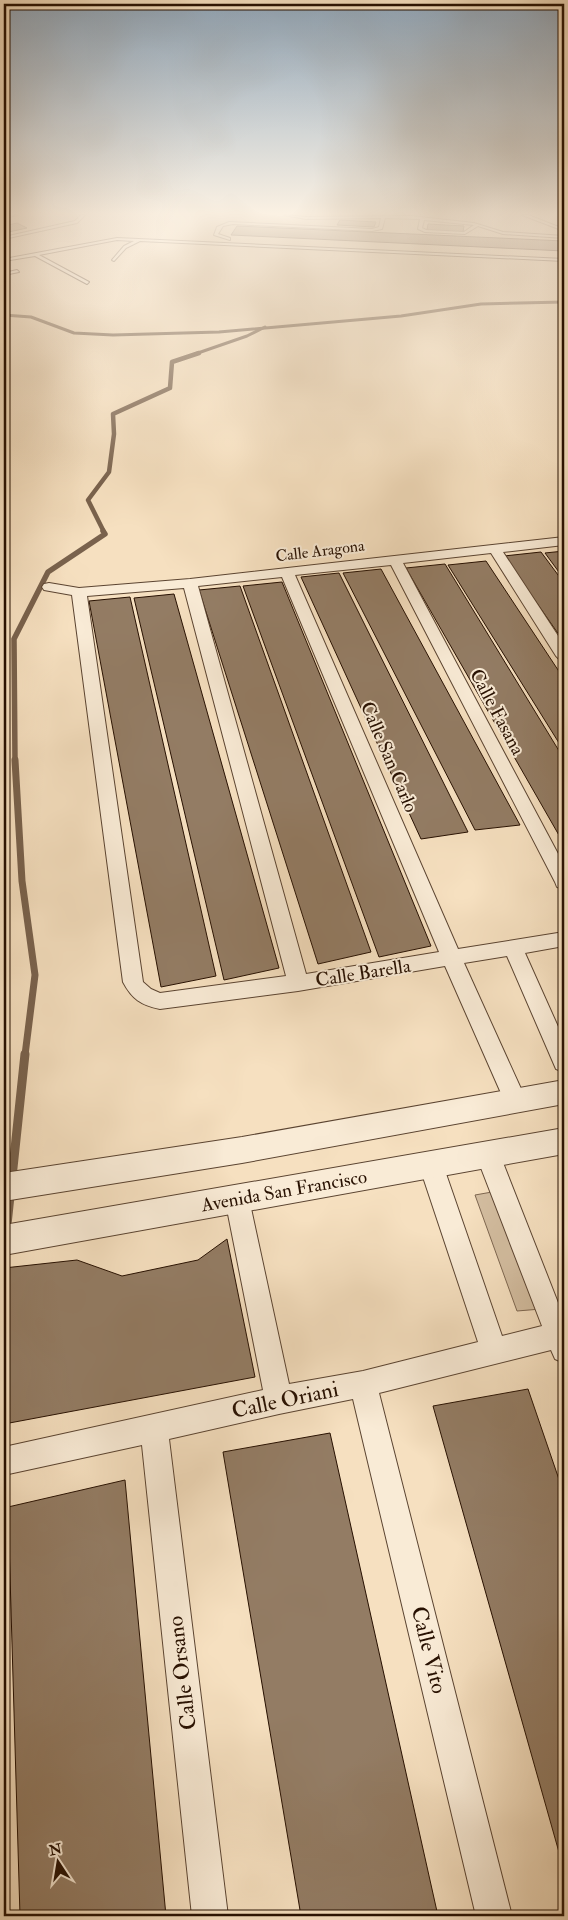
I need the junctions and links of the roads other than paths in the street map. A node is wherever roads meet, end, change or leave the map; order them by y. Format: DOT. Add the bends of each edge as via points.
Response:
graph roads {
  1 [pos="564,541"];
  2 [pos="494,549"];
  3 [pos="395,560"];
  4 [pos="287,572"];
  5 [pos="190,583"];
  6 [pos="49,587"];
  7 [pos="79,592"];
  8 [pos="564,656"];
  9 [pos="564,882"];
  10 [pos="564,940"];
  11 [pos="513,948"];
  12 [pos="452,959"];
  13 [pos="298,983"];
  14 [pos="564,1063"];
  15 [pos="564,1092"];
  16 [pos="516,1102"];
  17 [pos="564,1141"];
  18 [pos="488,1155"];
  19 [pos="431,1165"];
  20 [pos="4,1186"];
  21 [pos="237,1200"];
  22 [pos="4,1240"];
  23 [pos="562,1340"];
  24 [pos="494,1351"];
  25 [pos="363,1384"];
  26 [pos="279,1400"];
  27 [pos="154,1429"];
  28 [pos="4,1461"];
  29 [pos="210,1916"];
  30 [pos="494,1916"];
  1 -- 2 [label="street, Calle Aragona"];
  2 -- 3 [label="street, Calle Aragona"];
  2 -- 8 [label="street"];
  3 -- 4 [label="street, Calle Aragona"];
  3 -- 9 [label="street, Calle Fasana"];
  4 -- 5 [label="street, Calle Aragona"];
  4 -- 12 [label="street, Calle San Carlo"];
  5 -- 7 [label="street, Calle Aragona"];
  5 -- 13 [label="street"];
  6 -- 7 [label="street, Calle Aragona"];
  7 -- 13 [label="street, Calle Barella" via="133,982 137,992 160,1002"];
  10 -- 11 [label="street, Calle Barella"];
  11 -- 12 [label="street, Calle Barella"];
  11 -- 14 [label="street"];
  12 -- 13 [label="street, Calle Barella"];
  12 -- 16 [label="street, Calle San Carlo"];
  15 -- 16 [label="street"];
  16 -- 20 [label="street" via="242,1150"];
  17 -- 18 [label="street, Avenida San Francisco"];
  18 -- 19 [label="street, Avenida San Francisco"];
  18 -- 23 [label="street"];
  19 -- 21 [label="street, Avenida San Francisco"];
  19 -- 24 [label="street"];
  21 -- 22 [label="street, Avenida San Francisco"];
  21 -- 26 [label="street"];
  23 -- 24 [label="street, Calle Oriani"];
  24 -- 25 [label="street, Calle Oriani"];
  25 -- 26 [label="street, Calle Oriani"];
  25 -- 30 [label="street, Calle Vito"];
  26 -- 27 [label="street, Calle Oriani"];
  27 -- 28 [label="street, Calle Oriani"];
  27 -- 29 [label="street, Calle Orsano"];
}
